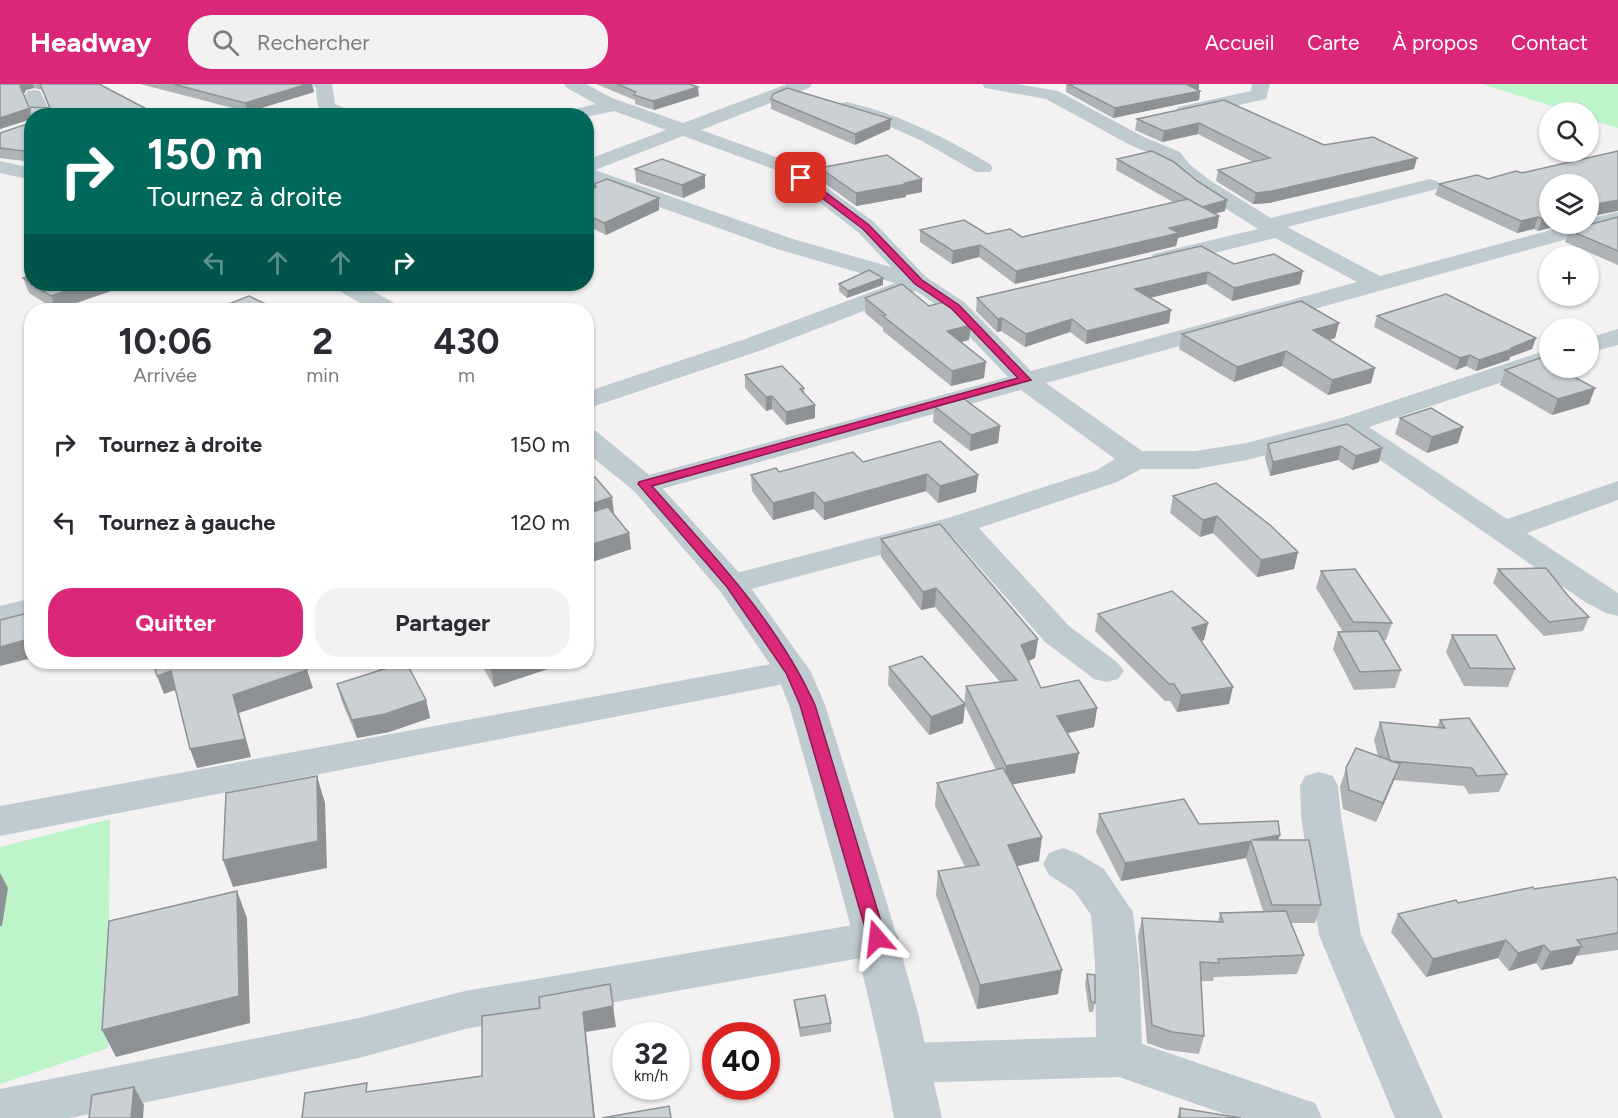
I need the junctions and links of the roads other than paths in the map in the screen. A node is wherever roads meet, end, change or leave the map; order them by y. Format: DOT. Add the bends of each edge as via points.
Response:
graph roads {
  1 [pos="321,84"];
  2 [pos="573,84"];
  3 [pos="770,84"];
  4 [pos="991,84"];
  5 [pos="1262,84"];
  6 [pos="1045,87"];
  7 [pos="801,90"];
  8 [pos="34,95"];
  9 [pos="833,103"];
  10 [pos="616,105"];
  11 [pos="40,108"];
  12 [pos="328,108"];
  13 [pos="594,110"];
  14 [pos="1164,115"];
  15 [pos="1142,120"];
  16 [pos="1109,127"];
  17 [pos="685,128"];
  18 [pos="594,164"];
  19 [pos="0,166"];
  20 [pos="983,168"];
  21 [pos="24,172"];
  22 [pos="594,177"];
  23 [pos="1430,185"];
  24 [pos="1618,218"];
  25 [pos="1273,228"];
  26 [pos="1139,264"];
  27 [pos="918,282"];
  28 [pos="1376,283"];
  29 [pos="356,291"];
  30 [pos="377,303"];
  31 [pos="1618,337"];
  32 [pos="1599,343"];
  33 [pos="1539,361"];
  34 [pos="1026,380"];
  35 [pos="594,398"];
  36 [pos="1348,424"];
  37 [pos="594,448"];
  38 [pos="1135,460"];
  39 [pos="644,484"];
  40 [pos="1618,490"];
  41 [pos="959,525"];
  42 [pos="1504,531"];
  43 [pos="732,584"];
  44 [pos="1618,606"];
  45 [pos="24,610"];
  46 [pos="0,617"];
  47 [pos="1106,671"];
  48 [pos="793,672"];
  49 [pos="1319,786"];
  50 [pos="0,821"];
  51 [pos="1063,864"];
  52 [pos="877,938"];
  53 [pos="1119,1057"];
  54 [pos="907,1063"];
  55 [pos="0,1111"];
  56 [pos="918,1118"];
  57 [pos="1298,1118"];
  58 [pos="1419,1118"];
  1 -- 12 [label="street" via="325,86"];
  2 -- 10 [label="street"];
  3 -- 7 [label="street"];
  4 -- 6 [label="street" via="1016,90"];
  5 -- 14 [label="street" via="1260,95"];
  6 -- 16 [label="street" via="1052,95"];
  7 -- 17 [label="street"];
  8 -- 11 [label="street"];
  9 -- 20 [label="street" via="900,124"];
  10 -- 13 [label="street"];
  10 -- 17 [label="street"];
  15 -- 16 [label="street"];
  16 -- 25 [label="street" via="1173,156 1176,164 1192,177"];
  17 -- 18 [label="street"];
  17 -- 27 [label="street" via="786,167 866,227"];
  19 -- 21 [label="street"];
  22 -- 27 [label="street" via="785,244"];
  23 -- 25 [label="street"];
  24 -- 28 [label="street"];
  25 -- 26 [label="street"];
  25 -- 28 [label="street"];
  27 -- 34 [label="street" via="967,304"];
  27 -- 35 [label="street" via="714,361"];
  28 -- 34 [label="street"];
  29 -- 30 [label="street"];
  31 -- 32 [label="street"];
  33 -- 36 [label="street"];
  34 -- 38 [label="street"];
  34 -- 39 [label="street"];
  36 -- 38 [label="street" via="1196,460"];
  36 -- 42 [label="street"];
  37 -- 39 [label="street"];
  38 -- 41 [label="street" via="1107,476"];
  39 -- 43 [label="street"];
  40 -- 42 [label="street"];
  41 -- 43 [label="street"];
  41 -- 47 [label="street" via="1057,634"];
  42 -- 44 [label="street"];
  43 -- 48 [label="street"];
  45 -- 46 [label="street"];
  48 -- 50 [label="street"];
  48 -- 52 [label="street" via="807,705"];
  49 -- 58 [label="street" via="1340,935"];
  51 -- 53 [label="street" via="1089,880 1112,912"];
  52 -- 54 [label="street"];
  52 -- 55 [label="street" via="465,1010 359,1038"];
  53 -- 54 [label="street"];
  53 -- 57 [label="street"];
  54 -- 56 [label="street"];
}
